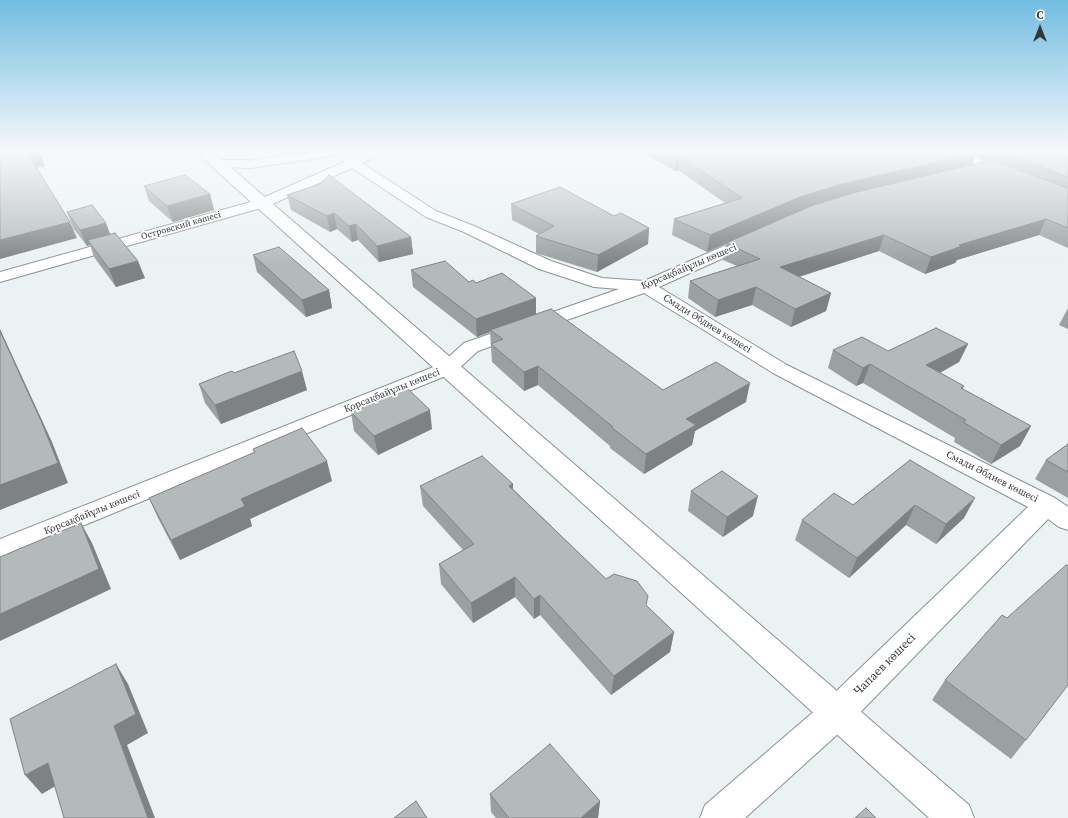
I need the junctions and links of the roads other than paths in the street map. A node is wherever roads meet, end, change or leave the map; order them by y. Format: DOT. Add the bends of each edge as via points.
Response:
graph roads {
  1 [pos="246,189"];
  2 [pos="285,189"];
  3 [pos="395,189"];
  4 [pos="262,203"];
  5 [pos="767,232"];
  6 [pos="0,277"];
  7 [pos="646,286"];
  8 [pos="448,368"];
  9 [pos="1057,513"];
  10 [pos="0,550"];
  11 [pos="837,713"];
  12 [pos="718,818"];
  13 [pos="956,818"];
  1 -- 4 [label="street"];
  2 -- 4 [label="street, Островский көшесі"];
  3 -- 7 [label="street, Смади Әбдиев көшесі" via="431,214 545,265 600,283"];
  4 -- 6 [label="street, Островский көшесі"];
  4 -- 8 [label="street"];
  5 -- 7 [label="street, Қорсақбайұлы көшесі"];
  7 -- 8 [label="street, Қорсақбайұлы көшесі" via="471,346"];
  7 -- 9 [label="street, Смади Әбдиев көшесі" via="780,369"];
  8 -- 10 [label="street, Қорсақбайұлы көшесі"];
  8 -- 11 [label="street"];
  9 -- 11 [label="street, Чапаев көшесі"];
  11 -- 12 [label="street, Чапаев көшесі"];
  11 -- 13 [label="street"];
}
